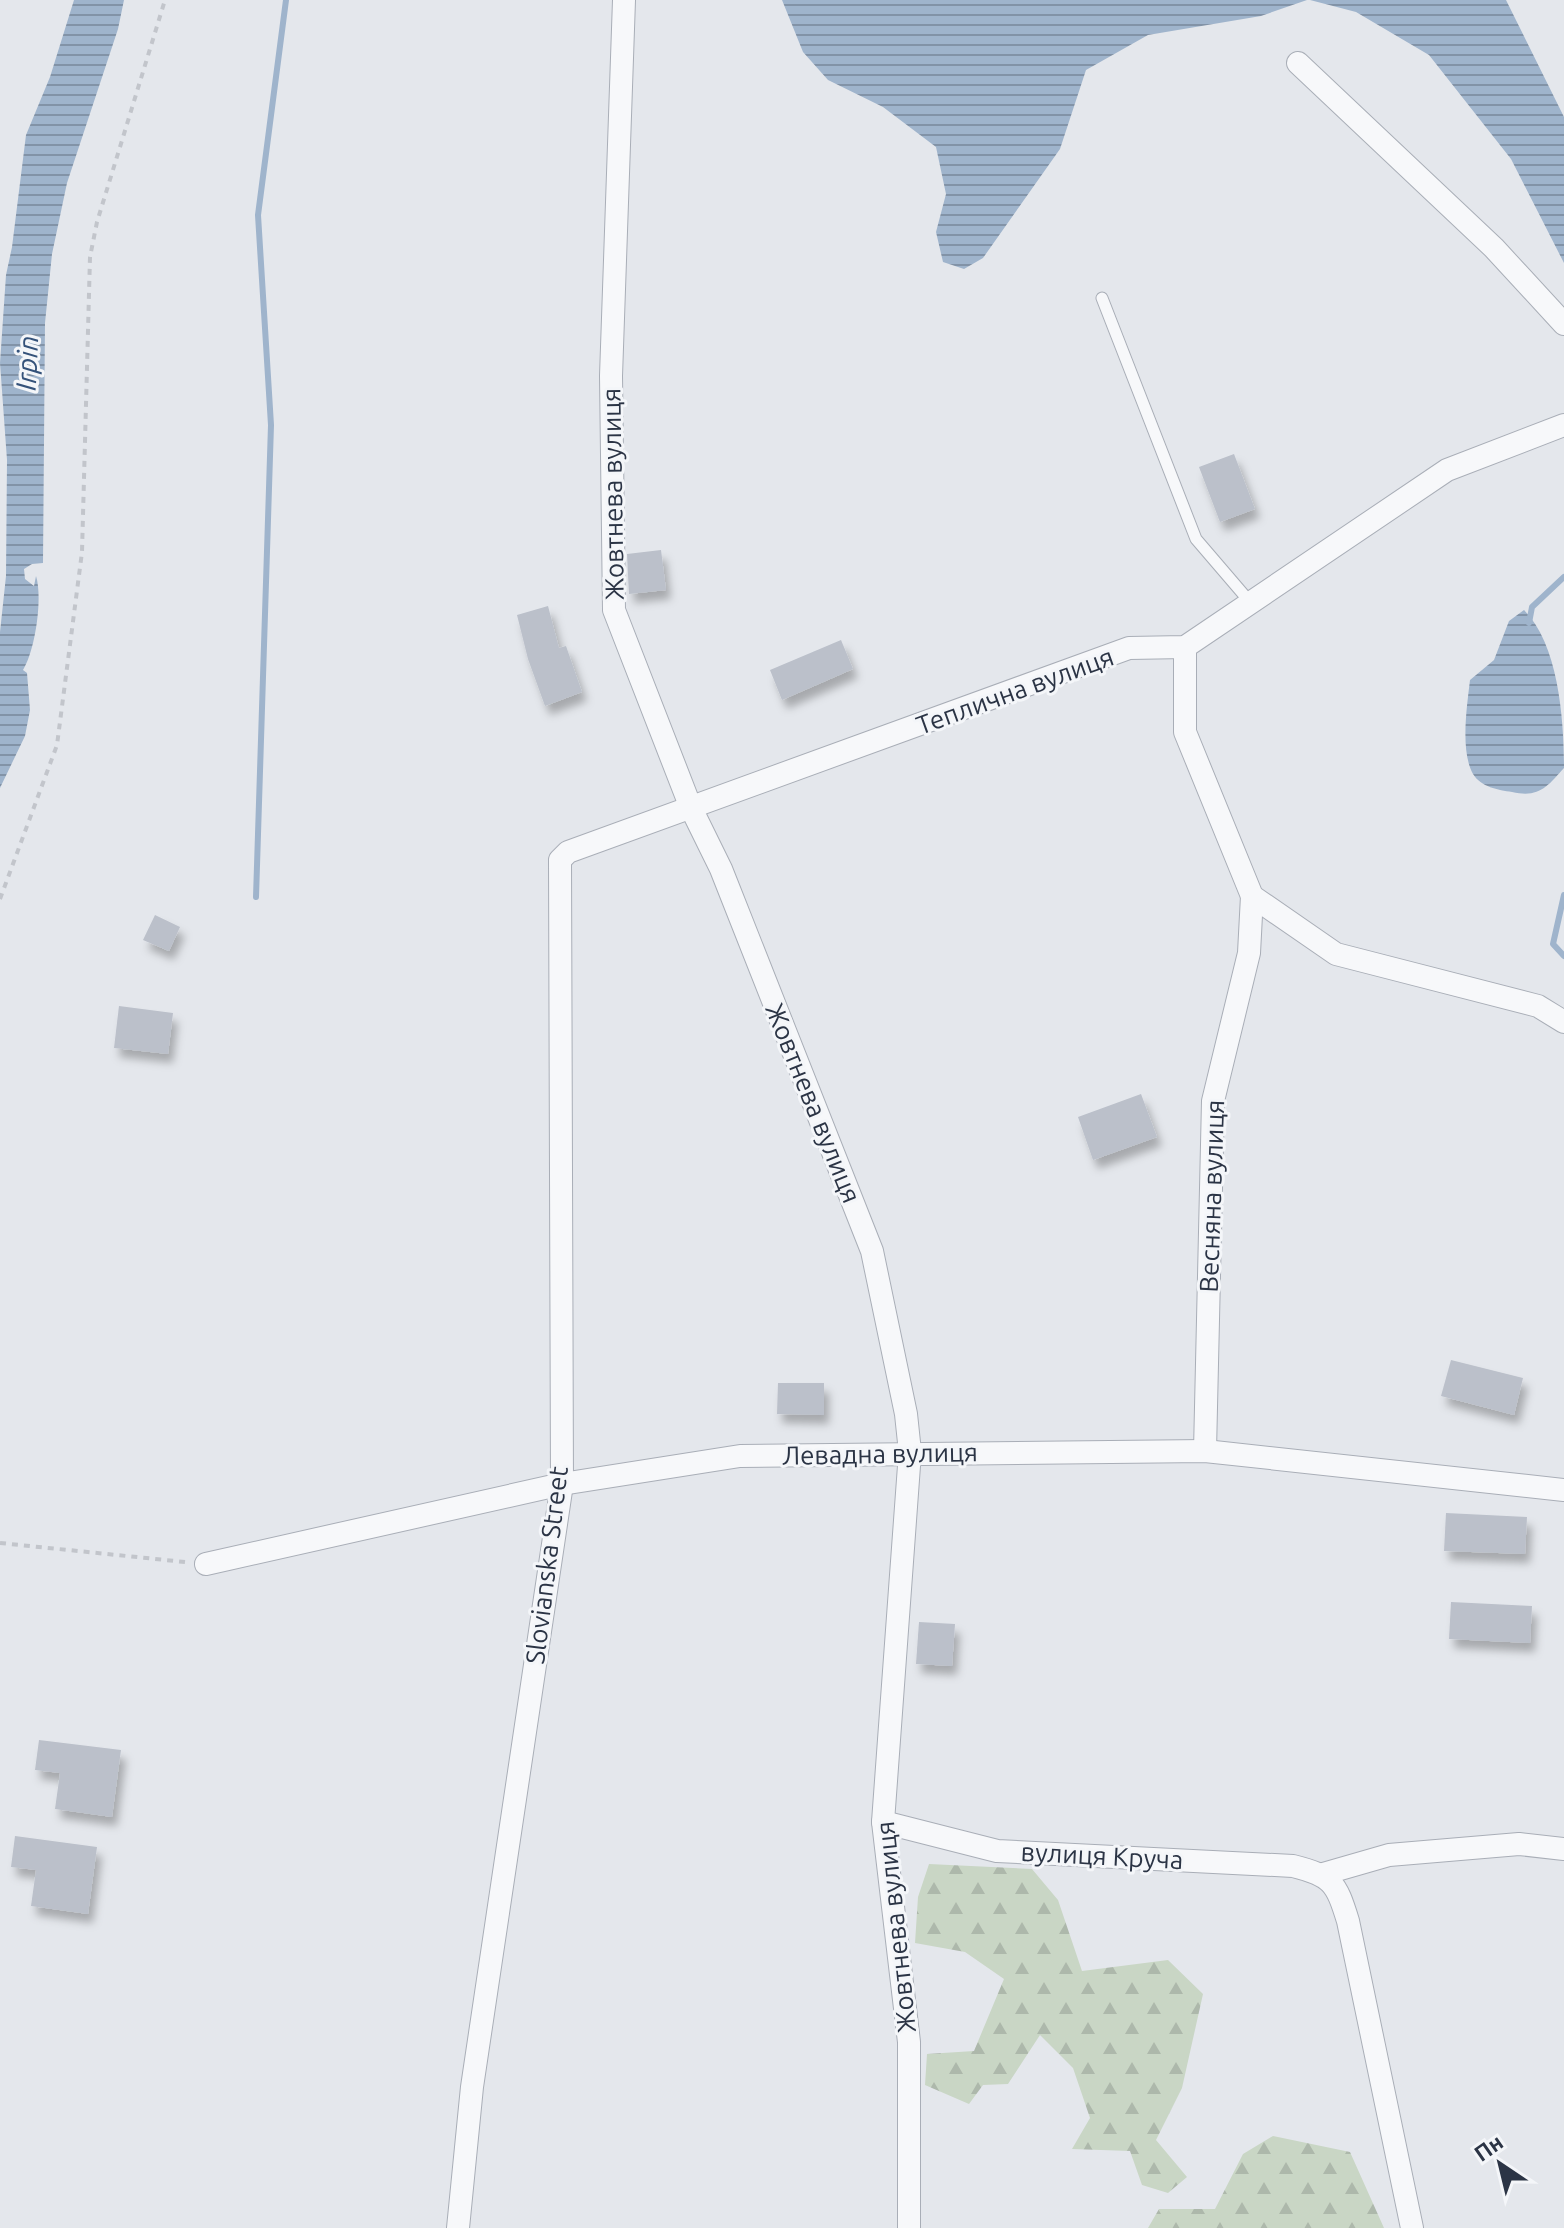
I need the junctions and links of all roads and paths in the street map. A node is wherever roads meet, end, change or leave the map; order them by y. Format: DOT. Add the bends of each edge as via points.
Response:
graph roads {
  1 [pos="165,0"];
  2 [pos="624,0"];
  3 [pos="1298,63"];
  4 [pos="1102,298"];
  5 [pos="1564,324"];
  6 [pos="1564,425"];
  7 [pos="1250,602"];
  8 [pos="1185,647"];
  9 [pos="691,808"];
  10 [pos="568,852"];
  11 [pos="1252,896"];
  12 [pos="0,899"];
  13 [pos="1564,1022"];
  14 [pos="1205,1451"];
  15 [pos="910,1452"];
  16 [pos="562,1484"];
  17 [pos="1564,1490"];
  18 [pos="1,1543"];
  19 [pos="206,1564"];
  20 [pos="883,1822"];
  21 [pos="1564,1849"];
  22 [pos="1323,1874"];
  23 [pos="458,2228"];
  24 [pos="909,2228"];
  25 [pos="1412,2228"];
  1 -- 12 [label="path" via="90,257 82,552 57,745"];
  2 -- 9 [label="street, Жовтнева вулиця" via="611,376 614,610"];
  3 -- 5 [label="street" via="1494,248"];
  4 -- 7 [label="lane" via="1196,539"];
  6 -- 7 [label="street" via="1447,470"];
  7 -- 8 [label="street"];
  8 -- 9 [label="street, Теплична вулиця" via="1129,648"];
  8 -- 11 [label="street, Весняна вулиця" via="1185,732"];
  9 -- 10 [label="street, Теплична вулиця"];
  9 -- 15 [label="street, Жовтнева вулиця" via="721,869 872,1251"];
  10 -- 16 [label="street, Slovianska Street" via="559,870"];
  11 -- 13 [label="street" via="1336,954 1538,1006"];
  11 -- 14 [label="street, Весняна вулиця" via="1249,953 1213,1101"];
  14 -- 15 [label="street, Левадна вулиця"];
  14 -- 17 [label="street, Левадна вулиця"];
  15 -- 16 [label="street, Левадна вулиця" via="740,1456"];
  15 -- 20 [label="street, Жовтнева вулиця"];
  16 -- 19 [label="street, Левадна вулиця"];
  16 -- 23 [label="street, Slovianska Street" via="472,2087"];
  18 -- 19 [label="path"];
  20 -- 22 [label="street, вулиця Круча" via="997,1851 1293,1866"];
  20 -- 24 [label="street, Жовтнева вулиця" via="909,2042"];
  21 -- 22 [label="street, вулиця Круча" via="1519,1844 1389,1855"];
  22 -- 25 [label="street" via="1341,1897 1348,1921"];
}
